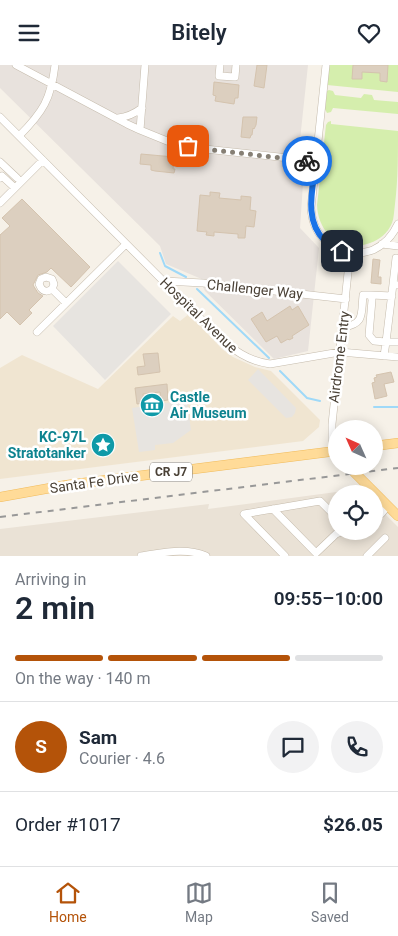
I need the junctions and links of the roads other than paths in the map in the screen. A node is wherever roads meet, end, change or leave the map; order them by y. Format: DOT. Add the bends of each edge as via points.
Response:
graph roads {
  1 [pos="16,65"];
  2 [pos="54,65"];
  3 [pos="145,65"];
  4 [pos="220,65"];
  5 [pos="236,65"];
  6 [pos="326,65"];
  7 [pos="52,83"];
  8 [pos="142,107"];
  9 [pos="0,117"];
  10 [pos="115,117"];
  11 [pos="140,130"];
  12 [pos="19,136"];
  13 [pos="43,160"];
  14 [pos="316,161"];
  15 [pos="0,162"];
  16 [pos="0,178"];
  17 [pos="17,178"];
  18 [pos="15,188"];
  19 [pos="0,203"];
  20 [pos="398,224"];
  21 [pos="126,243"];
  22 [pos="382,244"];
  23 [pos="398,246"];
  24 [pos="396,258"];
  25 [pos="349,263"];
  26 [pos="164,281"];
  27 [pos="396,285"];
  28 [pos="52,289"];
  29 [pos="371,295"];
  30 [pos="392,296"];
  31 [pos="346,299"];
  32 [pos="66,303"];
  33 [pos="343,327"];
  34 [pos="37,331"];
  35 [pos="386,342"];
  36 [pos="398,343"];
  37 [pos="340,351"];
  38 [pos="384,356"];
  39 [pos="398,357"];
  40 [pos="332,420"];
  41 [pos="398,443"];
  42 [pos="383,445"];
  43 [pos="328,452"];
  44 [pos="357,475"];
  45 [pos="0,497"];
  46 [pos="388,506"];
  47 [pos="273,509"];
  48 [pos="328,509"];
  49 [pos="383,511"];
  50 [pos="398,516"];
  51 [pos="385,538"];
  52 [pos="330,540"];
  53 [pos="141,556"];
  54 [pos="206,556"];
  55 [pos="285,556"];
  56 [pos="367,556"];
  1 -- 7 [label="street"];
  2 -- 7 [label="street"];
  3 -- 8 [label="street"];
  4 -- 5 [label="street" via="219,76 235,77"];
  6 -- 14 [label="street"];
  7 -- 10 [label="street"];
  7 -- 12 [label="street" via="48,99 34,121"];
  8 -- 10 [label="street" via="126,117"];
  8 -- 11 [label="street"];
  9 -- 12 [label="street, Hospital Avenue"];
  10 -- 11 [label="street"];
  11 -- 14 [label="street" via="172,143 205,149"];
  12 -- 13 [label="street, Hospital Avenue"];
  13 -- 18 [label="street"];
  13 -- 21 [label="street, Hospital Avenue"];
  14 -- 25 [label="street" via="312,220 322,238 344,253"];
  15 -- 17 [label="street"];
  16 -- 18 [label="street" via="2,176"];
  18 -- 19 [label="street"];
  20 -- 22 [label="street"];
  21 -- 26 [label="street, Hospital Avenue"];
  21 -- 32 [label="street"];
  22 -- 23 [label="street"];
  22 -- 25 [label="street" via="356,254"];
  24 -- 27 [label="street"];
  25 -- 31 [label="street, Airdrome Entry"];
  26 -- 31 [label="street, Challenger Way"];
  26 -- 37 [label="street, Hospital Avenue" via="231,348 245,357 270,364"];
  27 -- 30 [label="street"];
  28 -- 32 [label="street"];
  29 -- 30 [label="street"];
  29 -- 33 [label="street" via="363,295 359,321"];
  29 -- 35 [label="street" via="369,335 374,341"];
  30 -- 35 [label="street"];
  31 -- 33 [label="street, Airdrome Entry"];
  32 -- 34 [label="street"];
  33 -- 37 [label="street, Airdrome Entry"];
  35 -- 36 [label="street"];
  35 -- 38 [label="street"];
  37 -- 38 [label="street, Hospital Avenue"];
  37 -- 40 [label="street, Airdrome Entry"];
  38 -- 39 [label="street, Hospital Avenue"];
  41 -- 42 [label="main road"];
  43 -- 45 [label="main road, Santa Fe Drive / CR J7" via="67,485"];
  44 -- 46 [label="main road"];
  46 -- 49 [label="street"];
  46 -- 50 [label="main road"];
  47 -- 48 [label="street" via="320,501"];
  47 -- 52 [label="street" via="316,553"];
  47 -- 55 [label="street" via="244,514"];
  51 -- 56 [label="street"];
  53 -- 54 [label="street" via="184,551"];
}
